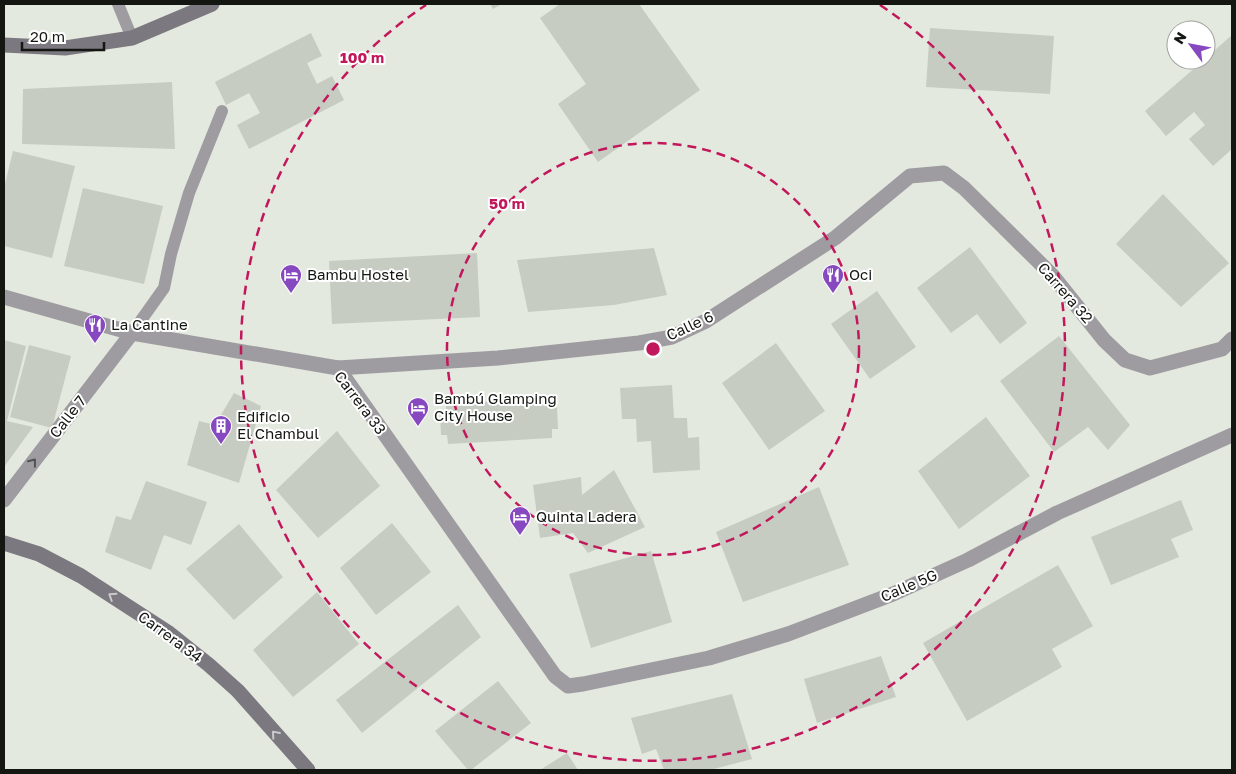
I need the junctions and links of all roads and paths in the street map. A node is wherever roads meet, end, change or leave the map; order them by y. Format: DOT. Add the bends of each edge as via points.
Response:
graph roads {
  1 [pos="118,4"];
  2 [pos="212,4"];
  3 [pos="132,38"];
  4 [pos="4,45"];
  5 [pos="222,111"];
  6 [pos="910,176"];
  7 [pos="4,297"];
  8 [pos="132,333"];
  9 [pos="1232,339"];
  10 [pos="338,368"];
  11 [pos="1232,435"];
  12 [pos="4,500"];
  13 [pos="4,542"];
  14 [pos="568,686"];
  15 [pos="308,770"];
  1 -- 3 [label="lane"];
  2 -- 3 [label="street"];
  3 -- 4 [label="street" via="65,48"];
  5 -- 8 [label="lane" via="188,193 164,288"];
  6 -- 9 [label="street, Carrera 32" via="944,173 964,188 1052,275 1104,340 1125,360 1150,368 1222,349"];
  6 -- 10 [label="street, Calle 6" via="835,238 706,321 672,337 498,358"];
  7 -- 8 [label="street, Carrera 33"];
  8 -- 10 [label="street, Carrera 33"];
  12 -- 8 [label="street, Calle 7, one-way"];
  10 -- 14 [label="street, Carrera 33" via="555,676"];
  11 -- 14 [label="street, Calle 5G" via="1057,513 968,560 893,594 788,634 709,658"];
  15 -- 13 [label="street, Carrera 34, one-way" via="238,691 169,633 82,576 39,554"];
}
